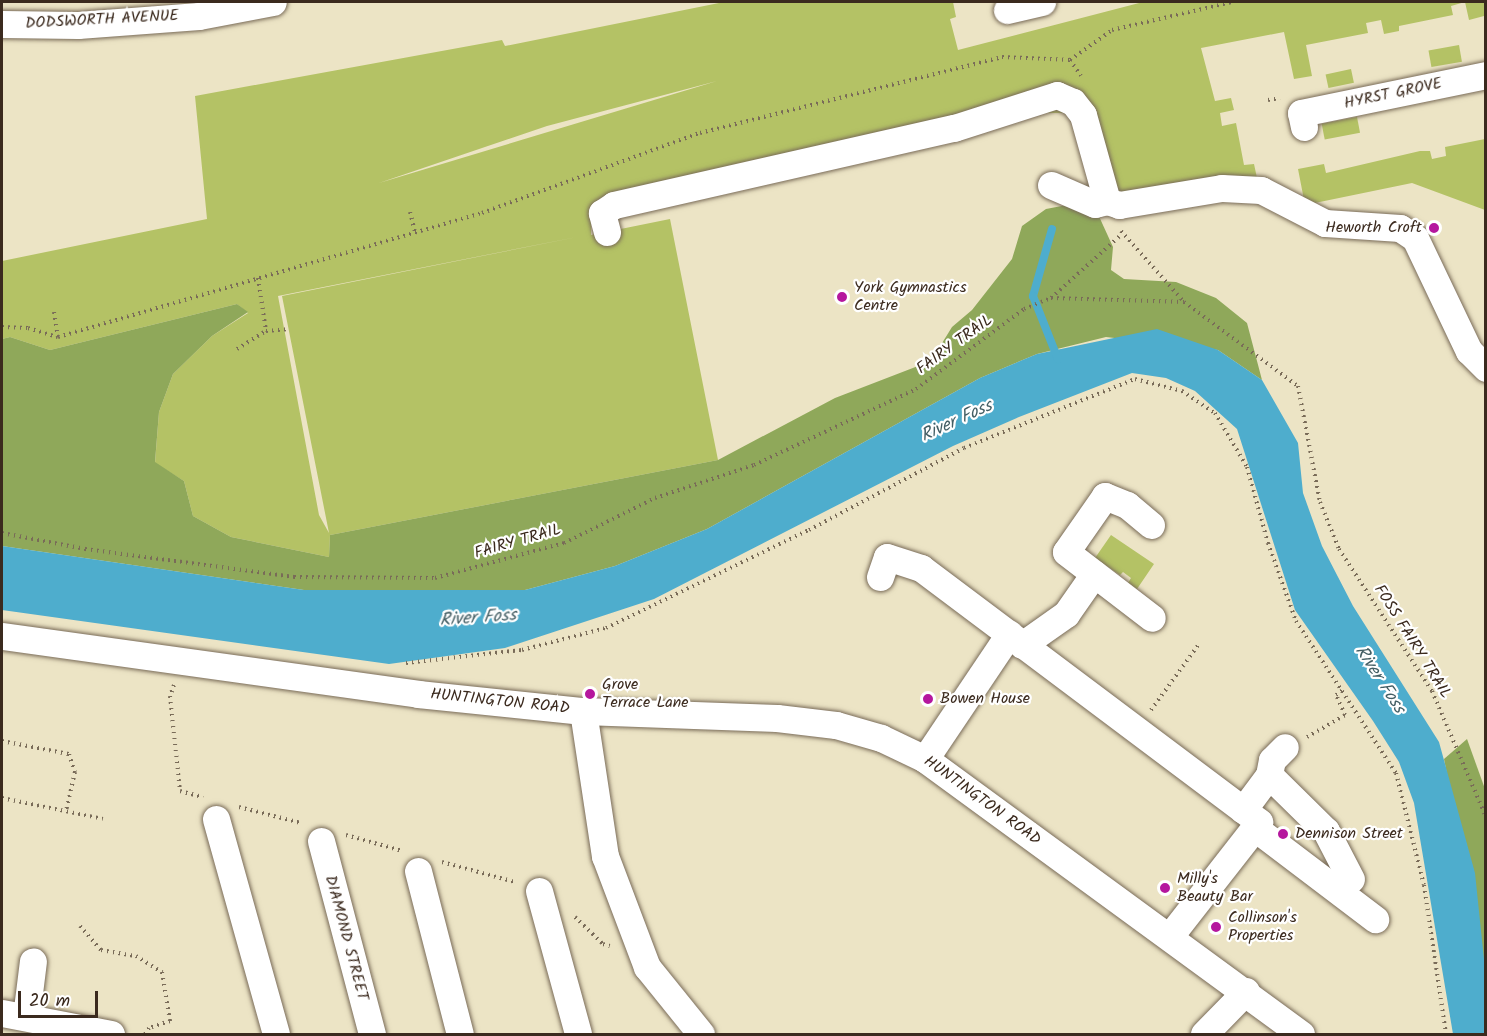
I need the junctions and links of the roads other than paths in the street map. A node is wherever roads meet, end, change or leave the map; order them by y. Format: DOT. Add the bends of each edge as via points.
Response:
graph roads {
  1 [pos="273,2"];
  2 [pos="1042,2"];
  3 [pos="1007,10"];
  4 [pos="79,13"];
  5 [pos="2,24"];
  6 [pos="1485,75"];
  7 [pos="1301,111"];
  8 [pos="1051,185"];
  9 [pos="1107,201"];
  10 [pos="607,232"];
  11 [pos="1485,368"];
  12 [pos="1151,525"];
  13 [pos="1094,574"];
  14 [pos="880,577"];
  15 [pos="1152,618"];
  16 [pos="2,636"];
  17 [pos="1016,639"];
  18 [pos="583,711"];
  19 [pos="1285,747"];
  20 [pos="925,759"];
  21 [pos="1269,775"];
  22 [pos="221,808"];
  23 [pos="1249,819"];
  24 [pos="323,833"];
  25 [pos="419,861"];
  26 [pos="1351,879"];
  27 [pos="539,891"];
  28 [pos="1375,919"];
  29 [pos="1170,936"];
  30 [pos="33,961"];
  31 [pos="1246,991"];
  32 [pos="14,1015"];
  33 [pos="111,1035"];
  34 [pos="276,1035"];
  35 [pos="372,1035"];
  36 [pos="459,1035"];
  37 [pos="578,1035"];
  38 [pos="701,1035"];
  39 [pos="1204,1035"];
  40 [pos="1300,1035"];
  1 -- 4 [label="street, DODSWORTH AVENUE" via="199,16"];
  2 -- 3 [label="street"];
  4 -- 5 [label="street, DODSWORTH AVENUE"];
  6 -- 7 [label="street, HYRST GROVE"];
  8 -- 9 [label="street" via="1095,204"];
  9 -- 10 [label="street" via="1083,115 1073,102 1057,95 954,128 614,205 602,213"];
  9 -- 11 [label="street" via="1119,206 1222,188 1261,190 1325,223 1400,228 1415,238 1469,351"];
  12 -- 13 [label="street" via="1127,505 1105,496 1066,552"];
  13 -- 15 [label="street"];
  13 -- 17 [label="street" via="1065,614"];
  14 -- 17 [label="street" via="887,557 921,568"];
  16 -- 18 [label="street, HUNTINGTON ROAD" via="181,663"];
  17 -- 20 [label="street"];
  17 -- 23 [label="street"];
  18 -- 20 [label="street, HUNTINGTON ROAD" via="777,718 836,725 881,738"];
  18 -- 38 [label="street" via="605,856 646,967"];
  19 -- 21 [label="street" via="1272,760"];
  20 -- 29 [label="street, HUNTINGTON ROAD"];
  21 -- 23 [label="street"];
  21 -- 26 [label="street" via="1326,831"];
  22 -- 34 [label="street"];
  23 -- 28 [label="street"];
  23 -- 29 [label="street"];
  24 -- 35 [label="street, DIAMOND STREET"];
  25 -- 36 [label="street"];
  27 -- 37 [label="street"];
  29 -- 31 [label="street, HUNTINGTON ROAD"];
  30 -- 32 [label="street"];
  31 -- 39 [label="street"];
  31 -- 40 [label="street, HUNTINGTON ROAD"];
  32 -- 33 [label="street"];
}
